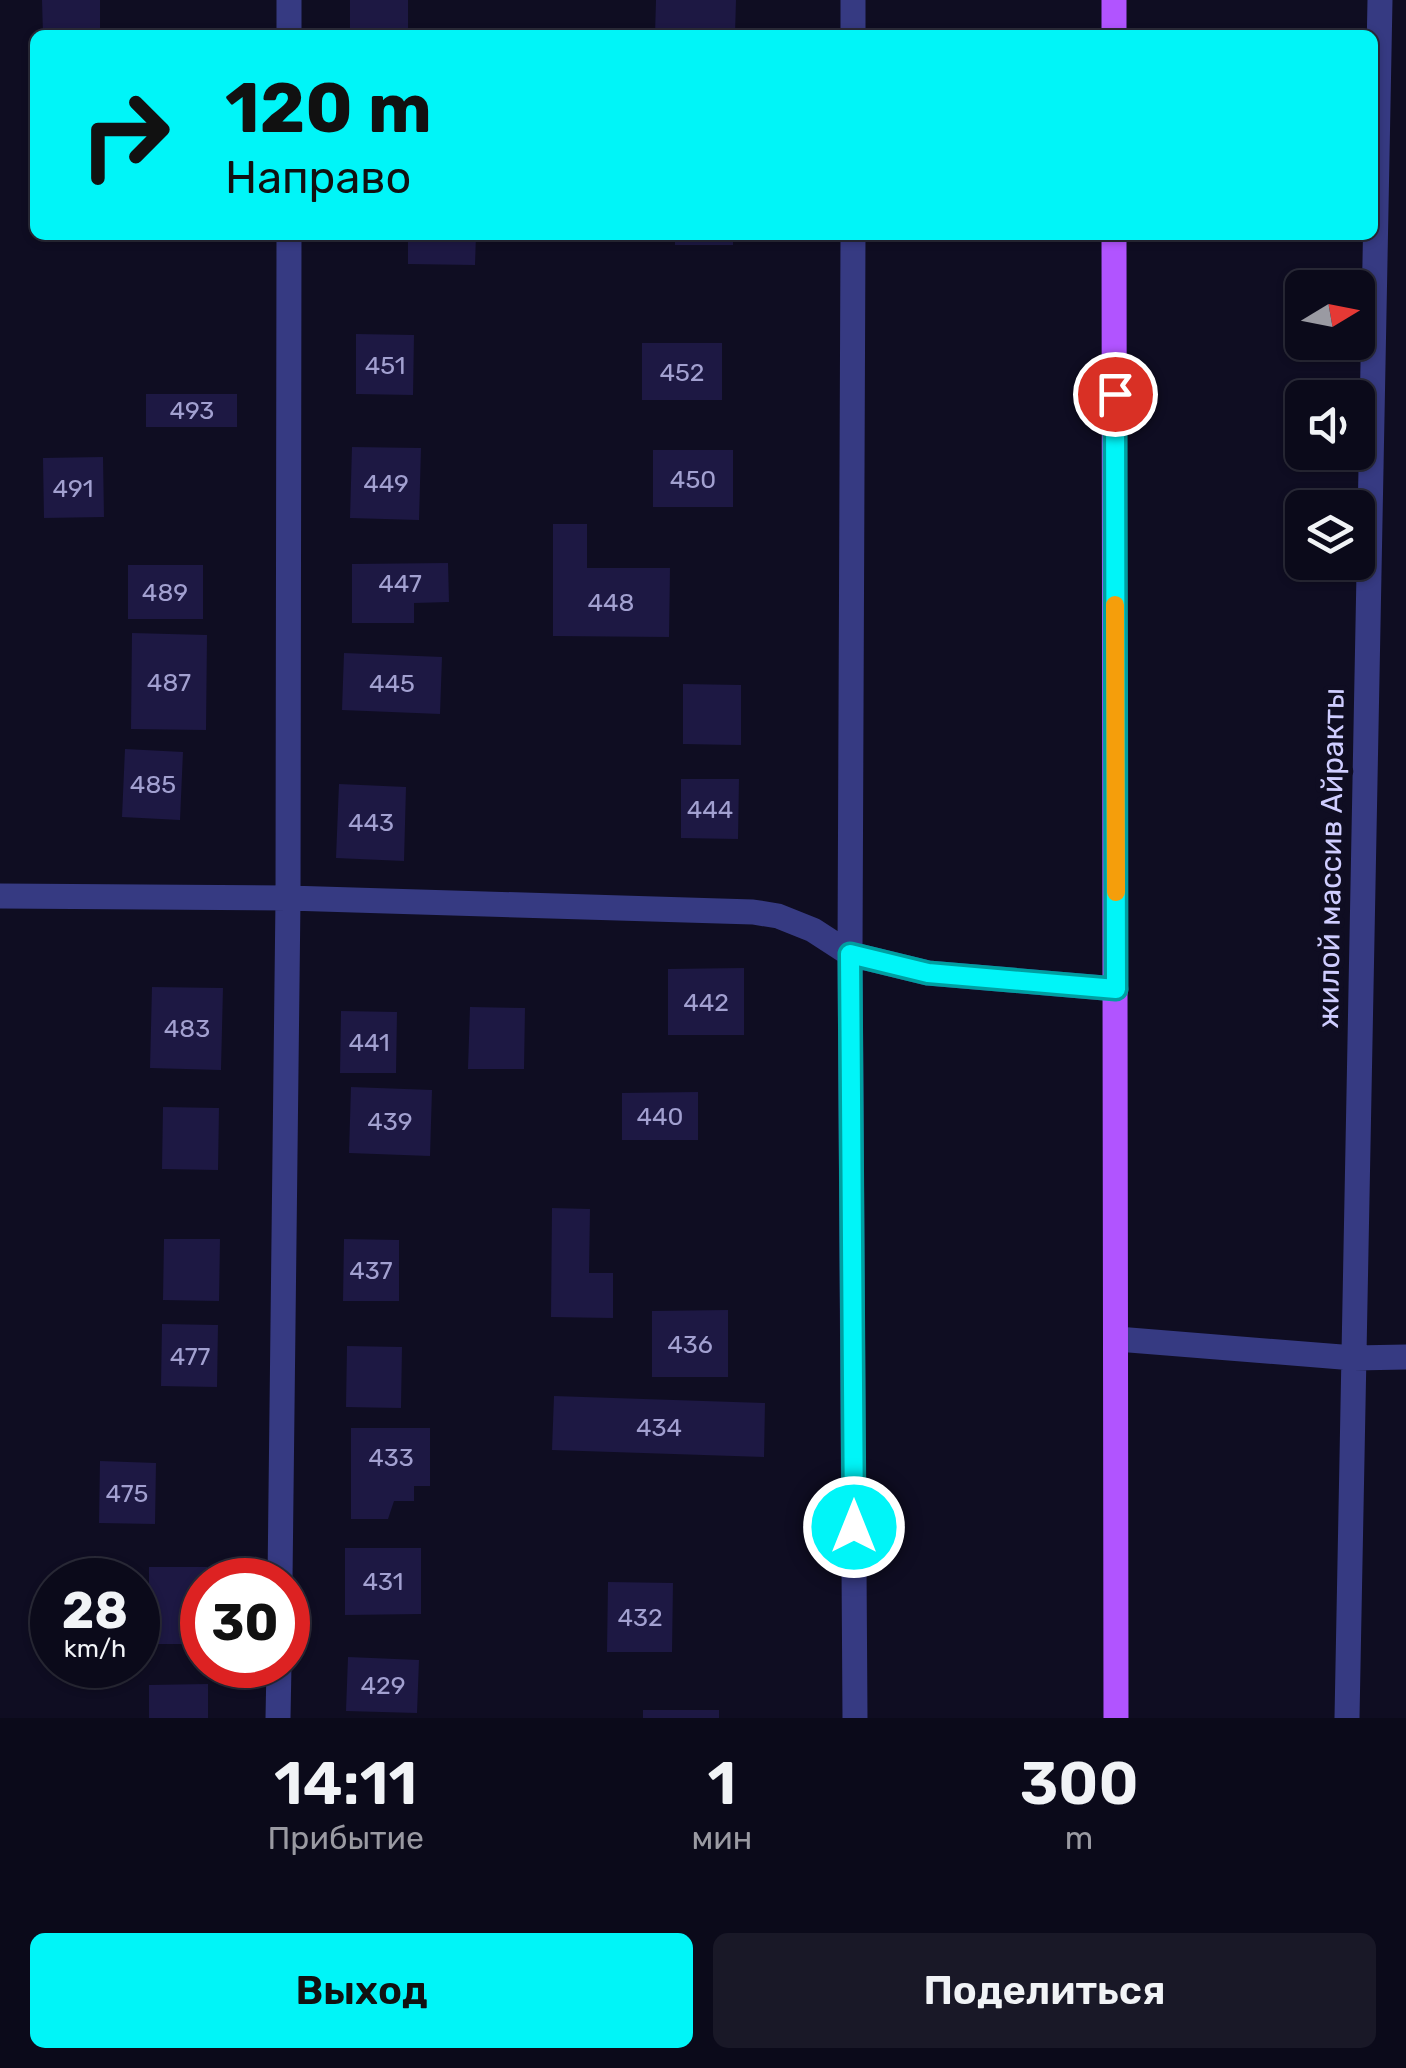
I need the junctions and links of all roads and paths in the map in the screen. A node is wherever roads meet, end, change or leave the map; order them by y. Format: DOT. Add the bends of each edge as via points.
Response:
graph roads {
  1 [pos="289,0"];
  2 [pos="853,0"];
  3 [pos="1114,0"];
  4 [pos="1380,0"];
  5 [pos="289,30"];
  6 [pos="853,30"];
  7 [pos="1114,30"];
  8 [pos="1378,104"];
  9 [pos="289,240"];
  10 [pos="853,240"];
  11 [pos="1114,240"];
  12 [pos="1375,240"];
  13 [pos="0,896"];
  14 [pos="288,898"];
  15 [pos="850,954"];
  16 [pos="1116,989"];
  17 [pos="1117,1339"];
  18 [pos="1406,1357"];
  19 [pos="1354,1358"];
  20 [pos="280,1558"];
  21 [pos="279,1688"];
  22 [pos="278,1718"];
  23 [pos="855,1718"];
  24 [pos="1116,1718"];
  25 [pos="1347,1718"];
  1 -- 5 [label="street"];
  2 -- 6 [label="street"];
  3 -- 7 [label="main road"];
  4 -- 8 [label="street, жилой массив Айракты"];
  9 -- 14 [label="street"];
  10 -- 15 [label="street"];
  11 -- 16 [label="main road"];
  12 -- 19 [label="street, жилой массив Айракты"];
  13 -- 14 [label="street"];
  14 -- 15 [label="street" via="753,912 813,930"];
  14 -- 20 [label="street"];
  15 -- 16 [label="street" via="928,973"];
  15 -- 23 [label="street"];
  16 -- 17 [label="main road"];
  17 -- 19 [label="street"];
  17 -- 24 [label="main road"];
  18 -- 19 [label="street"];
  19 -- 25 [label="street, жилой массив Айракты"];
  21 -- 22 [label="street"];
}
